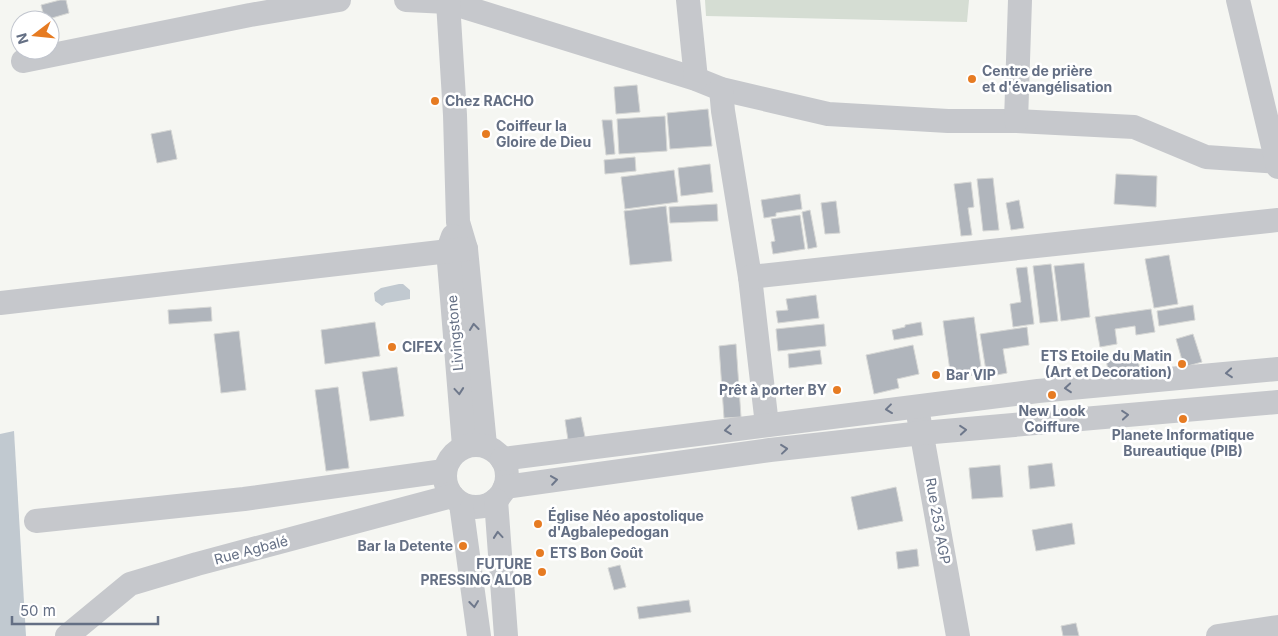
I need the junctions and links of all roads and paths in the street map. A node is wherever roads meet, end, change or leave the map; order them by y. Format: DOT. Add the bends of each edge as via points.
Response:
graph roads {
  1 [pos="339,0"];
  2 [pos="406,0"];
  3 [pos="688,0"];
  4 [pos="1020,0"];
  5 [pos="1238,0"];
  6 [pos="448,1"];
  7 [pos="23,61"];
  8 [pos="696,80"];
  9 [pos="721,89"];
  10 [pos="1016,121"];
  11 [pos="1278,164"];
  12 [pos="1278,220"];
  13 [pos="457,250"];
  14 [pos="750,277"];
  15 [pos="0,303"];
  16 [pos="1278,369"];
  17 [pos="1278,402"];
  18 [pos="916,406"];
  19 [pos="767,425"];
  20 [pos="922,433"];
  21 [pos="484,450"];
  22 [pos="444,471"];
  23 [pos="500,494"];
  24 [pos="456,500"];
  25 [pos="36,521"];
  26 [pos="1278,628"];
  27 [pos="67,636"];
  28 [pos="479,636"];
  29 [pos="506,636"];
  30 [pos="958,636"];
  31 [pos="1218,636"];
  1 -- 7 [label="street"];
  2 -- 6 [label="street"];
  3 -- 8 [label="street"];
  4 -- 10 [label="street"];
  5 -- 11 [label="street"];
  6 -- 8 [label="street"];
  6 -- 13 [label="street, Livingstone" via="455,115"];
  8 -- 9 [label="street"];
  9 -- 10 [label="street" via="828,114 948,121"];
  9 -- 14 [label="street"];
  10 -- 11 [label="street" via="1134,127 1206,157"];
  12 -- 14 [label="street"];
  13 -- 15 [label="street"];
  13 -- 21 [label="street, Livingstone"];
  14 -- 19 [label="street"];
  16 -- 18 [label="street, one-way" via="1038,391"];
  20 -- 17 [label="street, one-way"];
  18 -- 19 [label="street, one-way"];
  18 -- 20 [label="street, Rue 253 AGP"];
  19 -- 21 [label="street, one-way"];
  23 -- 20 [label="street, one-way" via="770,450"];
  20 -- 30 [label="street, Rue 253 AGP"];
  21 -- 22 [label="street" via="454,452"];
  21 -- 23 [label="street" via="507,472"];
  22 -- 24 [label="street" via="446,486"];
  22 -- 25 [label="street" via="244,499"];
  23 -- 24 [label="street" via="485,506 473,507"];
  29 -- 23 [label="street, one-way"];
  24 -- 27 [label="street, Rue Agbalé" via="197,564 130,584"];
  24 -- 28 [label="street, one-way"];
  26 -- 31 [label="street"];
}
